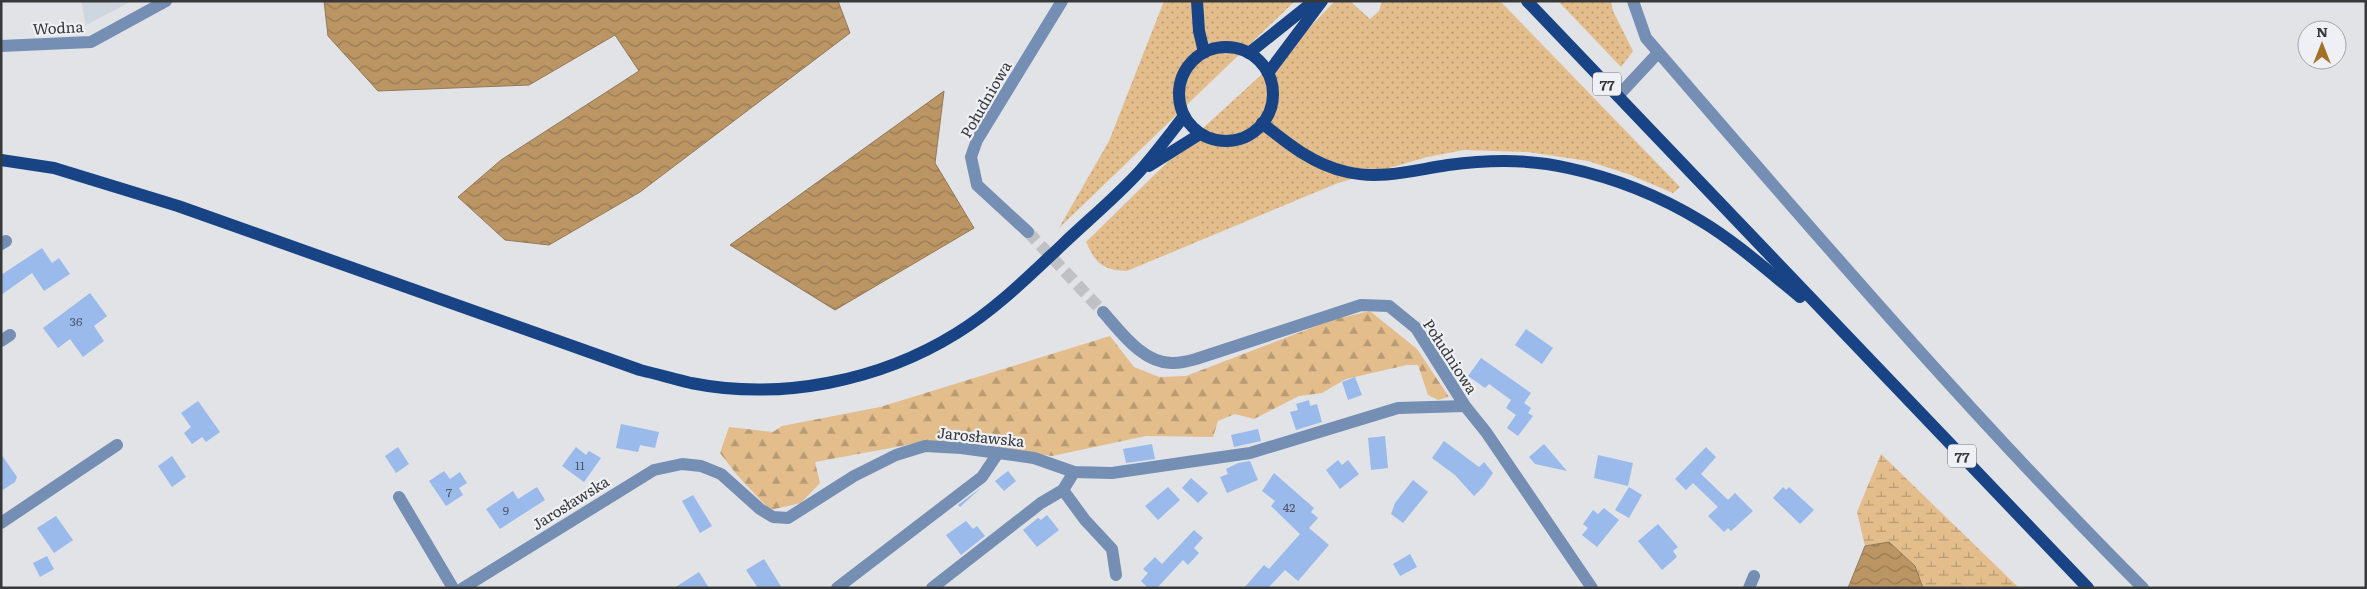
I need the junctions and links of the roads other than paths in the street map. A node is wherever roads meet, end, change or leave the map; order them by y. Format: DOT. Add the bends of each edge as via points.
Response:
graph roads {
  1 [pos="166,1"];
  2 [pos="1062,1"];
  3 [pos="1197,1"];
  4 [pos="1314,1"];
  5 [pos="1322,1"];
  6 [pos="1527,1"];
  7 [pos="1633,1"];
  8 [pos="1,46"];
  9 [pos="1204,52"];
  10 [pos="1249,53"];
  11 [pos="1658,53"];
  12 [pos="1268,73"];
  13 [pos="1618,96"];
  14 [pos="1184,116"];
  15 [pos="1262,123"];
  16 [pos="1200,134"];
  17 [pos="1,160"];
  18 [pos="1138,173"];
  19 [pos="1028,232"];
  20 [pos="1103,312"];
  21 [pos="1836,324"];
  22 [pos="1465,406"];
  23 [pos="117,445"];
  24 [pos="998,453"];
  25 [pos="1074,472"];
  26 [pos="1063,490"];
  27 [pos="399,497"];
  28 [pos="1,523"];
  29 [pos="1116,575"];
  30 [pos="453,588"];
  31 [pos="463,588"];
  32 [pos="837,588"];
  33 [pos="932,588"];
  34 [pos="1592,588"];
  35 [pos="2088,588"];
  36 [pos="2143,588"];
  1 -- 8 [label="street, Wodna" via="91,42"];
  2 -- 19 [label="street, Południowa" via="977,140 972,157 977,185"];
  3 -- 9 [label="main road"];
  4 -- 10 [label="main road"];
  5 -- 12 [label="main road"];
  6 -- 13 [label="main road, 77"];
  7 -- 11 [label="street" via="1646,38"];
  9 -- 10 [label="main road" via="1222,47"];
  9 -- 14 [label="main road" via="1190,63 1180,80 1179,98"];
  10 -- 12 [label="main road"];
  11 -- 13 [label="street"];
  11 -- 36 [label="street" via="1854,279 2078,523"];
  12 -- 15 [label="main road" via="1273,93 1268,114"];
  13 -- 21 [label="main road, 77"];
  14 -- 16 [label="main road"];
  14 -- 18 [label="main road"];
  15 -- 16 [label="main road" via="1252,133 1227,141"];
  15 -- 21 [label="main road" via="1292,147 1322,164 1346,172 1374,176 1478,162 1522,162 1567,167 1617,181 1667,202 1702,222"];
  16 -- 18 [label="main road"];
  17 -- 18 [label="main road" via="54,168 178,206 640,370 692,383 750,389 816,385 864,374 906,359 957,333 1008,296"];
  20 -- 22 [label="street, Południowa" via="1130,343 1153,359 1172,364 1361,305 1389,306 1416,328"];
  21 -- 35 [label="main road, 77"];
  22 -- 25 [label="street, Jarosławska" via="1398,408 1250,453 1112,473"];
  22 -- 34 [label="street, Południowa"];
  23 -- 28 [label="street"];
  24 -- 25 [label="street, Jarosławska" via="1034,458"];
  24 -- 31 [label="street, Jarosławska" via="962,448 918,448 854,476 788,518 772,517 721,474 701,466 682,464 654,470"];
  24 -- 32 [label="street" via="982,476"];
  25 -- 26 [label="street"];
  26 -- 29 [label="street" via="1085,520 1112,548"];
  26 -- 33 [label="street" via="1041,503"];
  27 -- 30 [label="street"];
}
